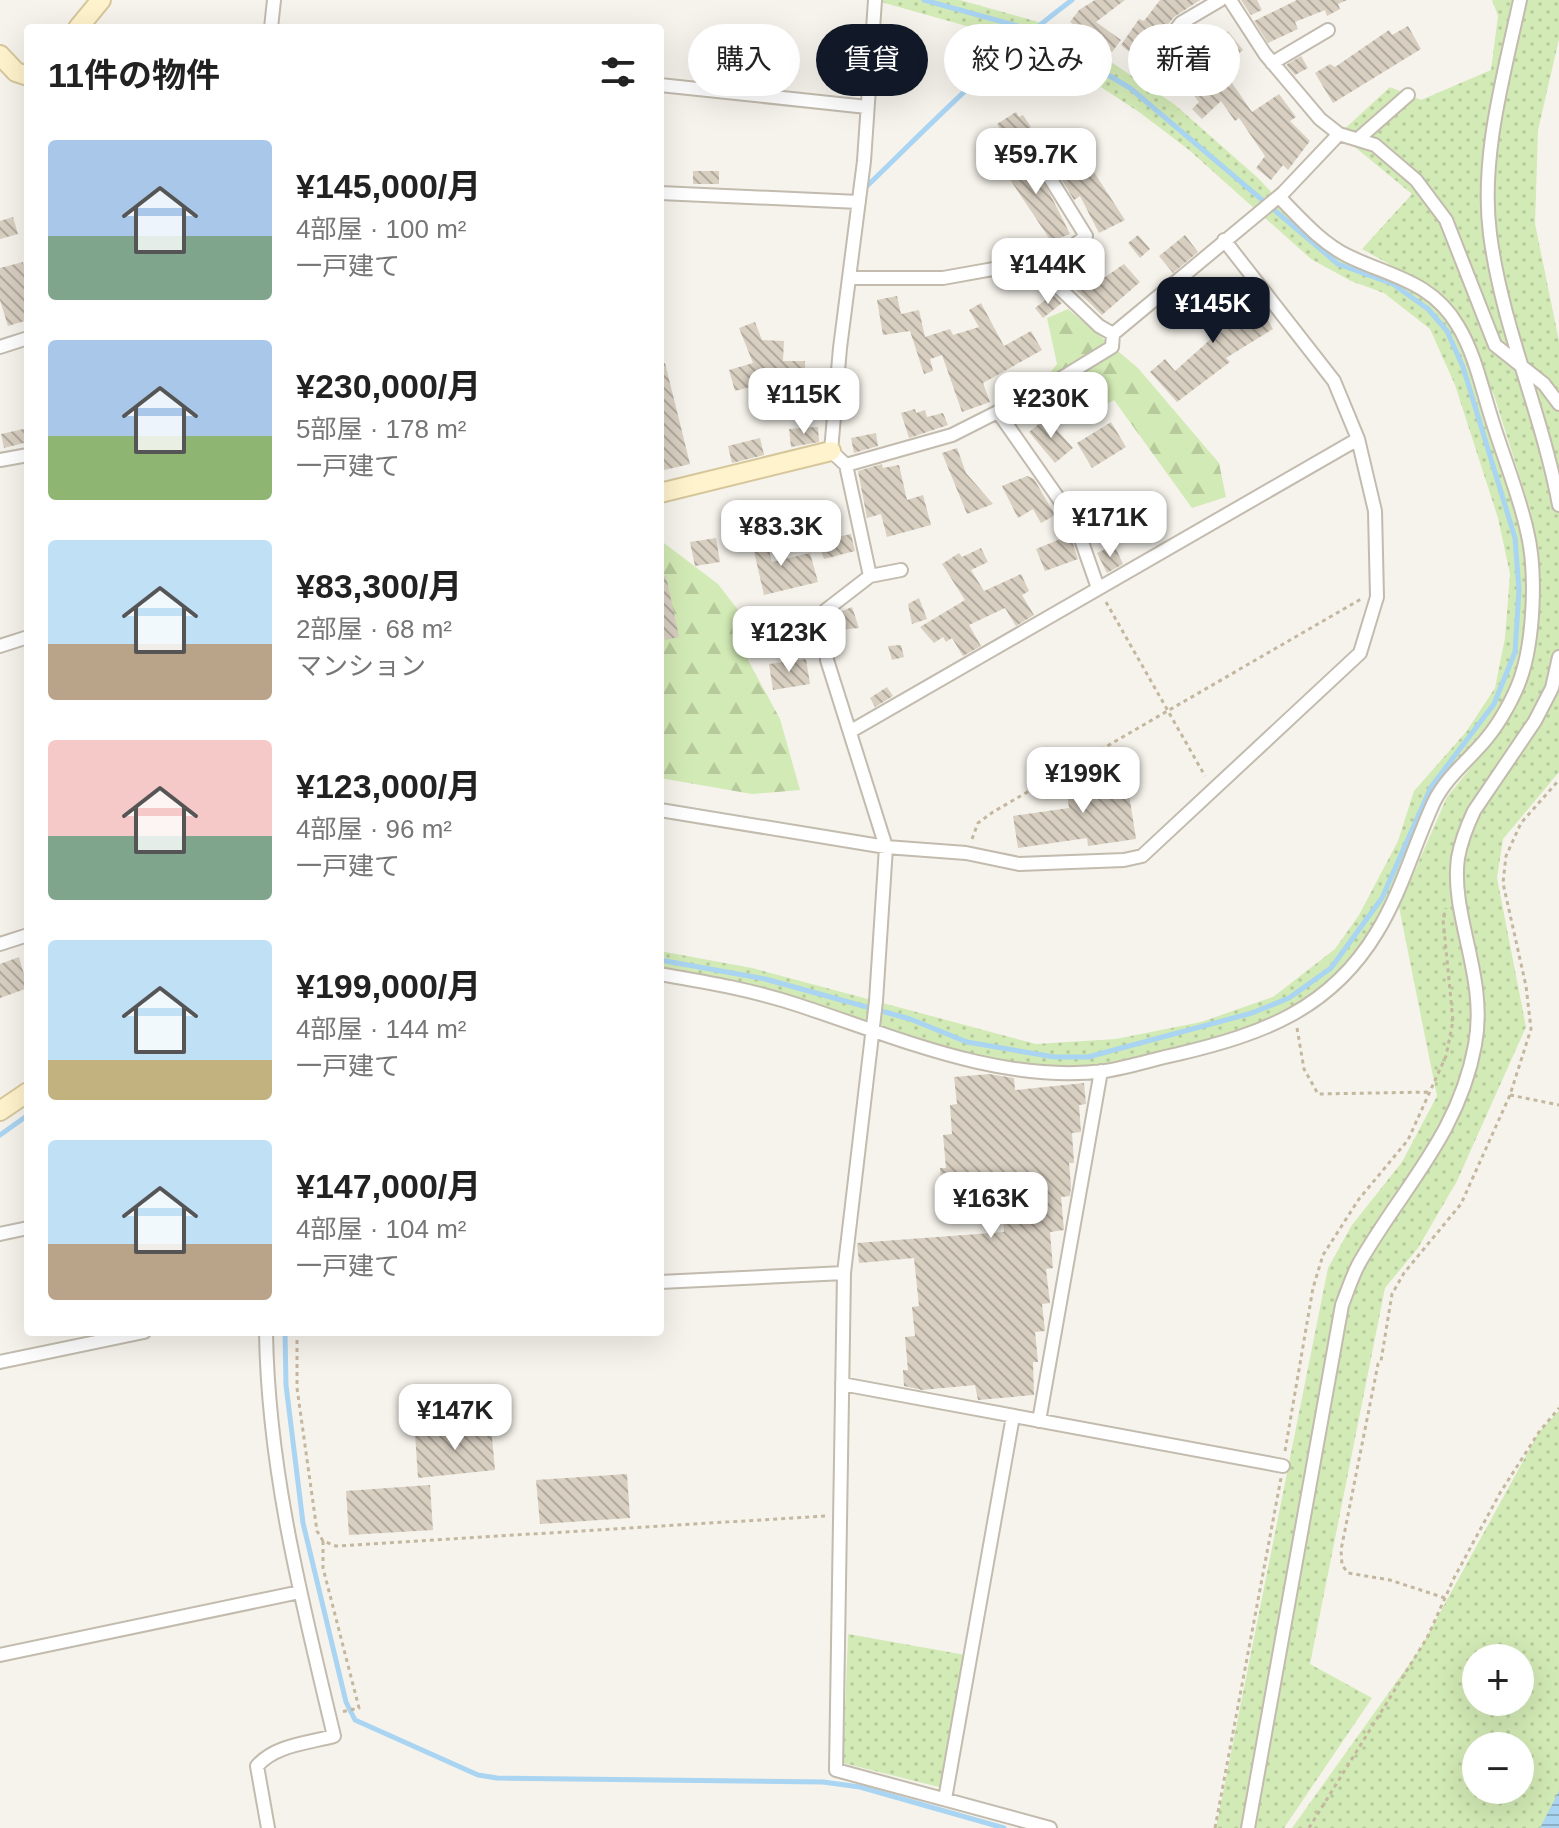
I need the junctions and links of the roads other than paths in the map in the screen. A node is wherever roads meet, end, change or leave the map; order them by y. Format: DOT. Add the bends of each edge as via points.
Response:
graph roads {
  1 [pos="101,0"];
  2 [pos="274,0"];
  3 [pos="1220,0"];
  4 [pos="1230,0"];
  5 [pos="1520,0"];
  6 [pos="875,1"];
  7 [pos="81,24"];
  8 [pos="271,24"];
  9 [pos="1180,24"];
  10 [pos="1328,30"];
  11 [pos="0,55"];
  12 [pos="1272,63"];
  13 [pos="24,75"];
  14 [pos="664,85"];
  15 [pos="1408,95"];
  16 [pos="867,107"];
  17 [pos="1339,134"];
  18 [pos="1358,139"];
  19 [pos="1050,178"];
  20 [pos="664,193"];
  21 [pos="1279,197"];
  22 [pos="859,202"];
  23 [pos="1224,240"];
  24 [pos="1040,271"];
  25 [pos="849,278"];
  26 [pos="1113,334"];
  27 [pos="24,339"];
  28 [pos="0,347"];
  29 [pos="1525,371"];
  30 [pos="1559,404"];
  31 [pos="998,412"];
  32 [pos="1358,439"];
  33 [pos="831,451"];
  34 [pos="24,456"];
  35 [pos="0,460"];
  36 [pos="846,465"];
  37 [pos="664,492"];
  38 [pos="1559,505"];
  39 [pos="901,570"];
  40 [pos="870,576"];
  41 [pos="1098,588"];
  42 [pos="24,638"];
  43 [pos="0,646"];
  44 [pos="1559,657"];
  45 [pos="851,731"];
  46 [pos="664,811"];
  47 [pos="886,847"];
  48 [pos="24,936"];
  49 [pos="0,944"];
  50 [pos="664,975"];
  51 [pos="872,1030"];
  52 [pos="1101,1071"];
  53 [pos="24,1095"];
  54 [pos="0,1111"];
  55 [pos="24,1229"];
  56 [pos="0,1234"];
  57 [pos="844,1273"];
  58 [pos="664,1282"];
  59 [pos="125,1336"];
  60 [pos="266,1336"];
  61 [pos="0,1362"];
  62 [pos="842,1384"];
  63 [pos="1013,1416"];
  64 [pos="1039,1421"];
  65 [pos="1283,1466"];
  66 [pos="300,1592"];
  67 [pos="0,1655"];
  68 [pos="945,1799"];
  69 [pos="268,1828"];
  70 [pos="1050,1828"];
  71 [pos="1248,1828"];
  1 -- 7 [label="street"];
  2 -- 8 [label="street"];
  3 -- 9 [label="street"];
  4 -- 12 [label="street"];
  5 -- 29 [label="street" via="1494,118 1490,231"];
  6 -- 16 [label="street"];
  10 -- 12 [label="street"];
  11 -- 13 [label="street"];
  12 -- 17 [label="street"];
  14 -- 16 [label="street"];
  15 -- 18 [label="street"];
  16 -- 22 [label="street"];
  17 -- 18 [label="street"];
  17 -- 21 [label="street"];
  18 -- 29 [label="street" via="1375,145 1416,180 1446,220 1495,345"];
  19 -- 24 [label="street" via="1086,236"];
  20 -- 22 [label="street"];
  21 -- 23 [label="street"];
  21 -- 52 [label="street" via="1317,235 1348,256 1414,284 1457,324 1528,533 1529,639 1521,678 1507,707 1436,798 1376,935 1341,978 1296,1016 1246,1037"];
  22 -- 25 [label="street"];
  23 -- 26 [label="street"];
  23 -- 32 [label="street" via="1334,381"];
  24 -- 25 [label="street" via="1032,262 943,278"];
  24 -- 26 [label="street"];
  25 -- 33 [label="street"];
  26 -- 31 [label="street" via="1112,347"];
  27 -- 28 [label="street"];
  29 -- 30 [label="street"];
  29 -- 38 [label="street"];
  31 -- 36 [label="street" via="952,435"];
  31 -- 41 [label="street" via="1075,522"];
  32 -- 41 [label="street"];
  32 -- 47 [label="street" via="1375,511 1377,597 1360,653 1142,856 1019,864 966,853"];
  33 -- 36 [label="street"];
  33 -- 37 [label="street"];
  34 -- 35 [label="street"];
  36 -- 40 [label="street"];
  39 -- 40 [label="street"];
  40 -- 45 [label="street" via="826,610 827,660"];
  41 -- 45 [label="street"];
  42 -- 43 [label="street"];
  44 -- 71 [label="street" via="1552,688 1464,833 1459,886 1479,1001 1476,1044 1445,1133 1359,1262 1342,1305"];
  45 -- 47 [label="street"];
  46 -- 47 [label="street"];
  47 -- 51 [label="street"];
  48 -- 49 [label="street"];
  50 -- 51 [label="street" via="792,1003"];
  51 -- 52 [label="street" via="1021,1071"];
  51 -- 57 [label="street"];
  52 -- 64 [label="street"];
  53 -- 54 [label="street"];
  55 -- 56 [label="street"];
  57 -- 58 [label="street"];
  57 -- 62 [label="street"];
  59 -- 61 [label="street"];
  60 -- 66 [label="street" via="283,1518"];
  62 -- 63 [label="street"];
  62 -- 68 [label="street" via="836,1770"];
  63 -- 64 [label="street"];
  63 -- 68 [label="street"];
  64 -- 65 [label="street"];
  66 -- 67 [label="street"];
  66 -- 69 [label="street" via="334,1736 266,1755 257,1766"];
  68 -- 70 [label="street"];
}
